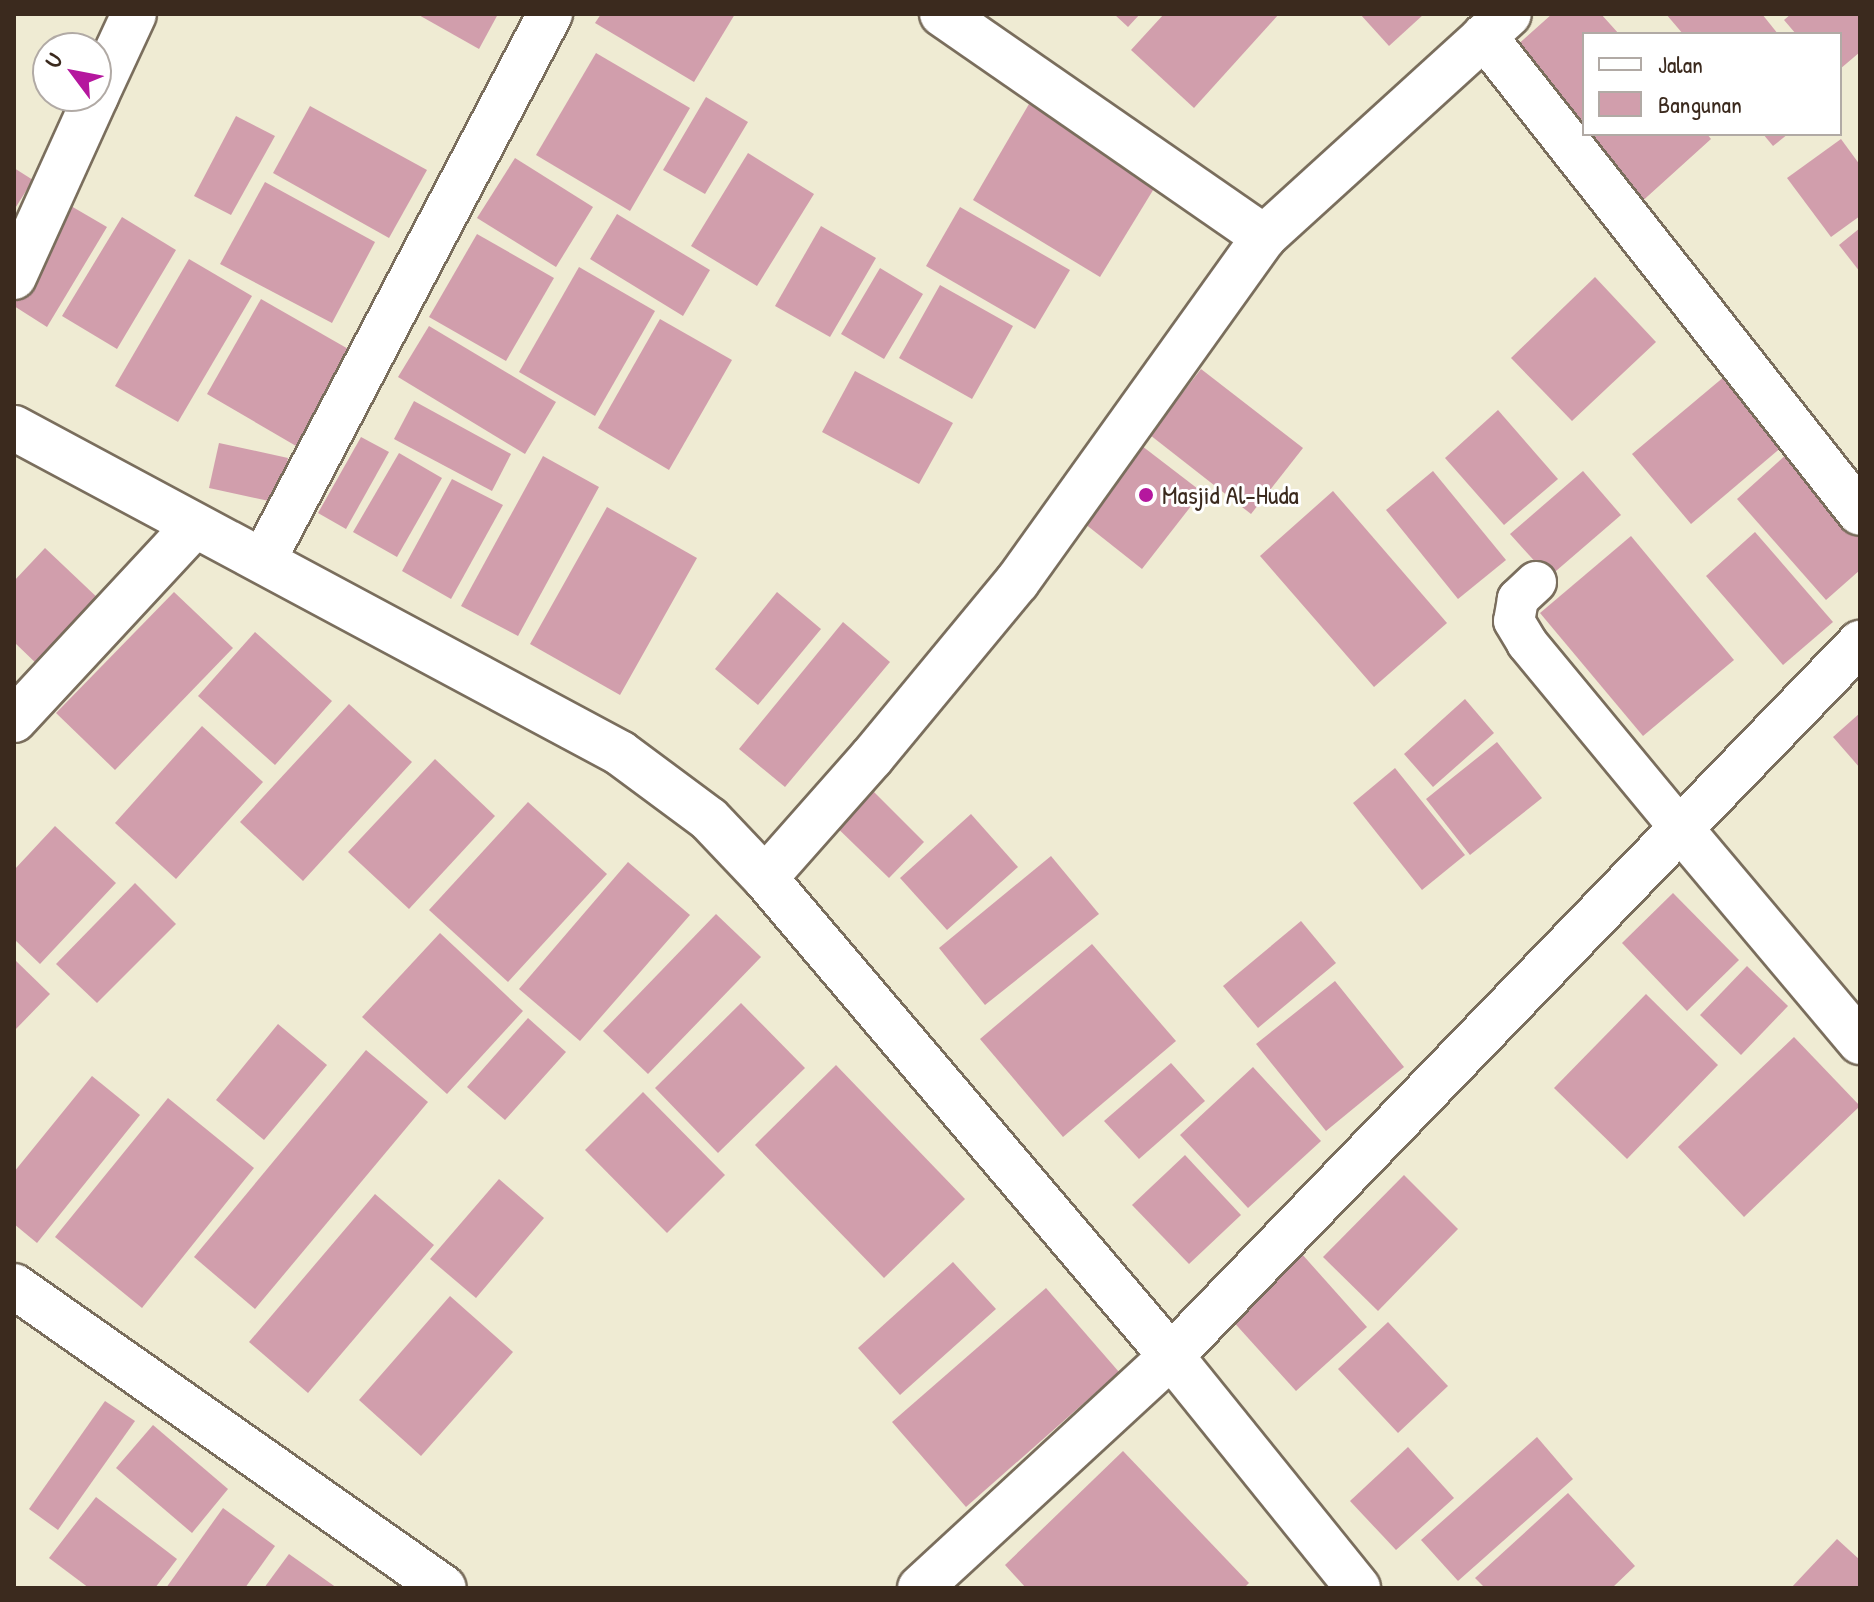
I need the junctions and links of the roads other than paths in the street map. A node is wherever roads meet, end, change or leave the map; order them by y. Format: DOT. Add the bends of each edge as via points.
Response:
graph roads {
  1 [pos="550,14"];
  2 [pos="942,14"];
  3 [pos="123,18"];
  4 [pos="1496,25"];
  5 [pos="112,50"];
  6 [pos="89,112"];
  7 [pos="1264,237"];
  8 [pos="14,277"];
  9 [pos="14,428"];
  10 [pos="1860,513"];
  11 [pos="194,526"];
  12 [pos="263,561"];
  13 [pos="1536,582"];
  14 [pos="1860,643"];
  15 [pos="14,720"];
  16 [pos="1680,828"];
  17 [pos="765,878"];
  18 [pos="1860,1042"];
  19 [pos="14,1286"];
  20 [pos="1171,1356"];
  21 [pos="444,1588"];
  22 [pos="920,1588"];
  23 [pos="1358,1588"];
  1 -- 12 [label="street"];
  2 -- 7 [label="street"];
  3 -- 5 [label="street"];
  4 -- 7 [label="street"];
  4 -- 10 [label="street"];
  6 -- 8 [label="street"];
  7 -- 17 [label="street" via="1017,582"];
  9 -- 11 [label="street"];
  11 -- 12 [label="street"];
  11 -- 15 [label="street"];
  12 -- 17 [label="street" via="620,753 709,819"];
  13 -- 16 [label="lane" via="1518,599 1514,621"];
  14 -- 16 [label="street"];
  16 -- 18 [label="street"];
  16 -- 20 [label="street"];
  17 -- 20 [label="street"];
  19 -- 21 [label="street"];
  20 -- 22 [label="street"];
  20 -- 23 [label="street"];
}
